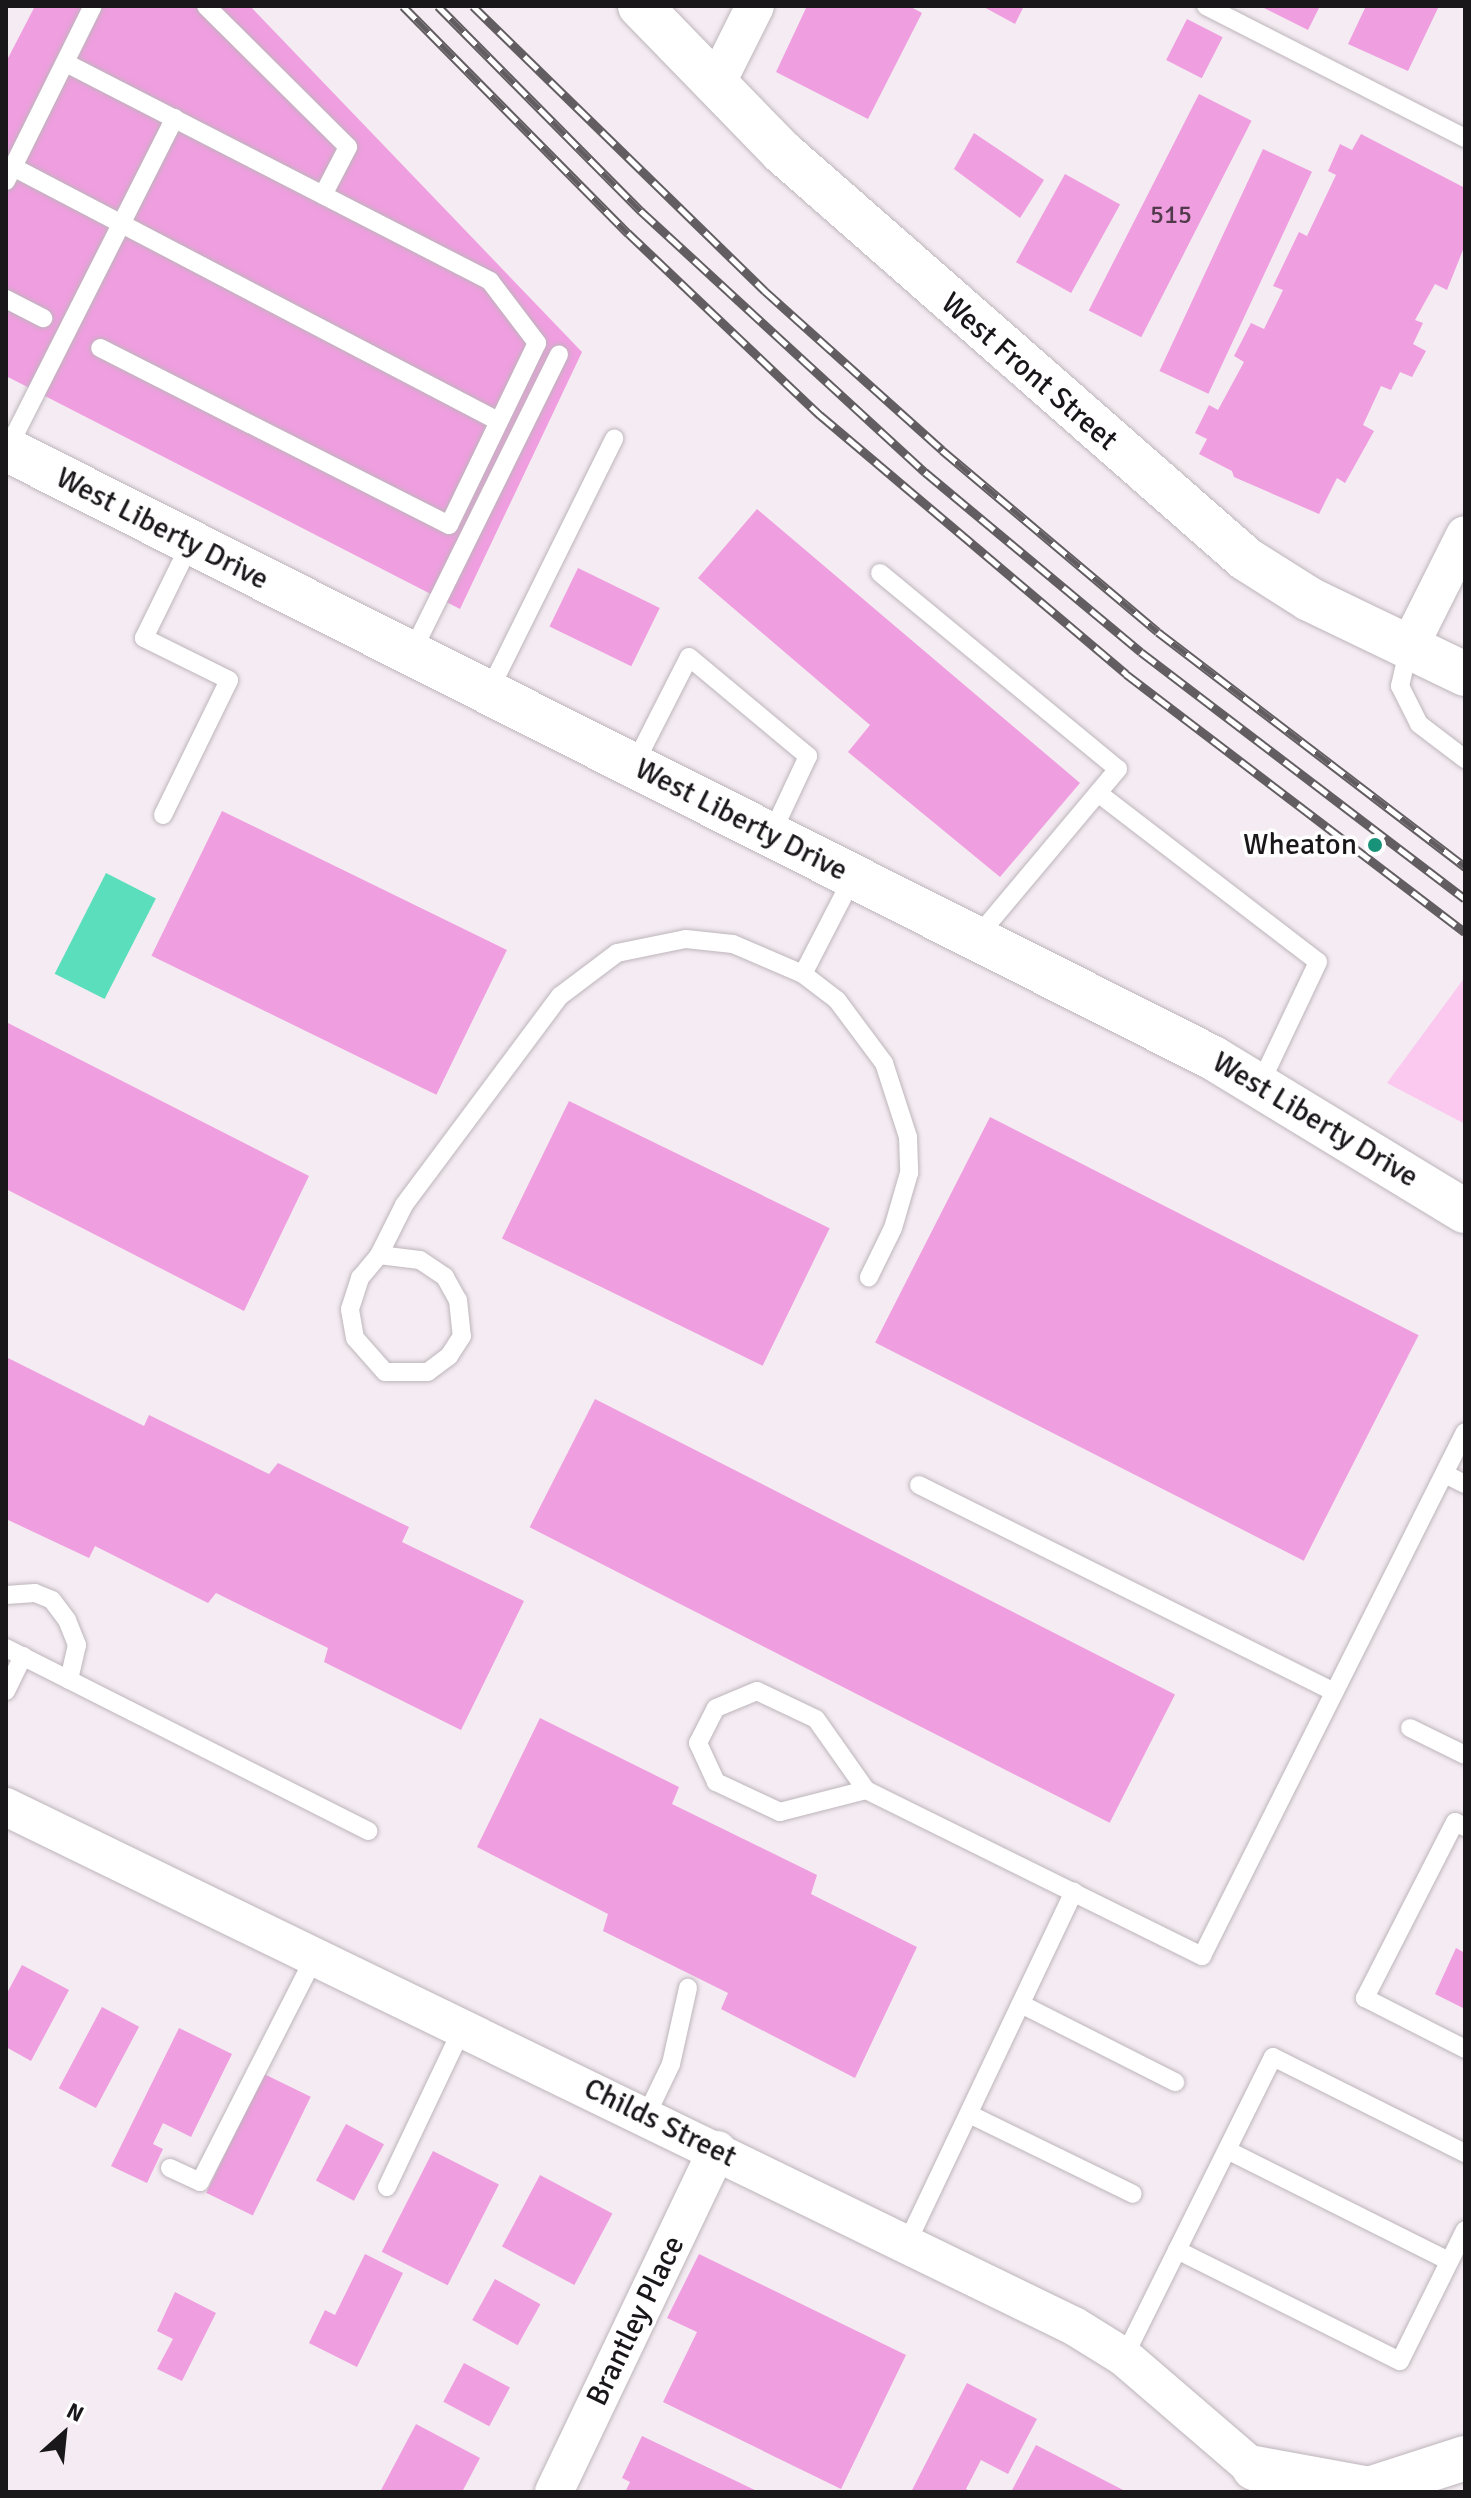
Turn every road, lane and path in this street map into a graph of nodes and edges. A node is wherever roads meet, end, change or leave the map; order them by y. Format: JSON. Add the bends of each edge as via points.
{"nodes":[{"id":1,"x":93,"y":6,"type":"edge"},
{"id":2,"x":206,"y":6,"type":"edge"},
{"id":3,"x":640,"y":6,"type":"edge"},
{"id":4,"x":755,"y":6,"type":"edge"},
{"id":5,"x":1206,"y":6,"type":"edge"},
{"id":6,"x":66,"y":63,"type":"junction"},
{"id":7,"x":715,"y":86,"type":"junction"},
{"id":8,"x":175,"y":118,"type":"junction"},
{"id":9,"x":1465,"y":138,"type":"edge"},
{"id":10,"x":10,"y":174,"type":"edge"},
{"id":11,"x":323,"y":195,"type":"junction"},
{"id":12,"x":121,"y":225,"type":"junction"},
{"id":13,"x":6,"y":299,"type":"edge"},
{"id":14,"x":43,"y":318,"type":"dead end"},
{"id":15,"x":100,"y":348,"type":"dead end"},
{"id":16,"x":559,"y":355,"type":"dead end"},
{"id":17,"x":498,"y":421,"type":"junction"},
{"id":18,"x":614,"y":439,"type":"dead end"},
{"id":19,"x":6,"y":450,"type":"edge"},
{"id":20,"x":1465,"y":535,"type":"edge"},
{"id":21,"x":190,"y":544,"type":"junction"},
{"id":22,"x":880,"y":573,"type":"dead end"},
{"id":23,"x":1409,"y":647,"type":"junction"},
{"id":24,"x":411,"y":655,"type":"junction"},
{"id":25,"x":1465,"y":674,"type":"edge"},
{"id":26,"x":488,"y":693,"type":"junction"},
{"id":27,"x":1465,"y":759,"type":"edge"},
{"id":28,"x":633,"y":767,"type":"junction"},
{"id":29,"x":1098,"y":793,"type":"junction"},
{"id":30,"x":163,"y":815,"type":"dead end"},
{"id":31,"x":771,"y":835,"type":"junction"},
{"id":32,"x":853,"y":876,"type":"junction"},
{"id":33,"x":976,"y":938,"type":"junction"},
{"id":34,"x":803,"y":974,"type":"junction"},
{"id":35,"x":1260,"y":1084,"type":"junction"},
{"id":36,"x":1465,"y":1211,"type":"edge"},
{"id":37,"x":379,"y":1255,"type":"junction"},
{"id":38,"x":869,"y":1277,"type":"dead end"},
{"id":39,"x":1465,"y":1432,"type":"edge"},
{"id":40,"x":1445,"y":1474,"type":"junction"},
{"id":41,"x":1465,"y":1484,"type":"edge"},
{"id":42,"x":919,"y":1485,"type":"dead end"},
{"id":43,"x":6,"y":1595,"type":"edge"},
{"id":44,"x":14,"y":1652,"type":"edge"},
{"id":45,"x":69,"y":1680,"type":"junction"},
{"id":46,"x":6,"y":1691,"type":"edge"},
{"id":47,"x":1334,"y":1692,"type":"junction"},
{"id":48,"x":1410,"y":1728,"type":"dead end"},
{"id":49,"x":1465,"y":1755,"type":"edge"},
{"id":50,"x":866,"y":1790,"type":"junction"},
{"id":51,"x":6,"y":1807,"type":"edge"},
{"id":52,"x":1465,"y":1827,"type":"edge"},
{"id":53,"x":368,"y":1831,"type":"dead end"},
{"id":54,"x":1074,"y":1892,"type":"junction"},
{"id":55,"x":315,"y":1956,"type":"junction"},
{"id":56,"x":688,"y":1988,"type":"dead end"},
{"id":57,"x":1021,"y":2004,"type":"junction"},
{"id":58,"x":463,"y":2027,"type":"junction"},
{"id":59,"x":1465,"y":2049,"type":"edge"},
{"id":60,"x":1175,"y":2082,"type":"dead end"},
{"id":61,"x":969,"y":2114,"type":"junction"},
{"id":62,"x":646,"y":2116,"type":"junction"},
{"id":63,"x":717,"y":2150,"type":"junction"},
{"id":64,"x":1227,"y":2150,"type":"junction"},
{"id":65,"x":1465,"y":2153,"type":"edge"},
{"id":66,"x":170,"y":2168,"type":"dead end"},
{"id":67,"x":387,"y":2187,"type":"dead end"},
{"id":68,"x":1133,"y":2194,"type":"dead end"},
{"id":69,"x":1465,"y":2230,"type":"edge"},
{"id":70,"x":907,"y":2243,"type":"junction"},
{"id":71,"x":1177,"y":2250,"type":"junction"},
{"id":72,"x":1449,"y":2261,"type":"junction"},
{"id":73,"x":1124,"y":2357,"type":"junction"},
{"id":74,"x":1465,"y":2458,"type":"edge"},
{"id":75,"x":1267,"y":2480,"type":"edge"},
{"id":76,"x":1465,"y":2485,"type":"edge"},
{"id":77,"x":554,"y":2492,"type":"edge"},
{"id":78,"x":1461,"y":2492,"type":"edge"}],
"edges":[{"from":1,"to":6,"type":"lane"},
{"from":2,"to":11,"type":"lane","via":[[348,147]]},
{"from":3,"to":7,"type":"street","name":"West Front Street"},
{"from":4,"to":7,"type":"street"},
{"from":5,"to":9,"type":"lane"},
{"from":6,"to":8,"type":"lane"},
{"from":6,"to":10,"type":"lane"},
{"from":7,"to":23,"type":"street","name":"West Front Street","via":[[1038,381],[1246,559],[1309,599]]},
{"from":8,"to":11,"type":"lane"},
{"from":8,"to":12,"type":"lane"},
{"from":10,"to":12,"type":"lane"},
{"from":11,"to":17,"type":"lane","via":[[490,281],[537,343]]},
{"from":12,"to":17,"type":"lane"},
{"from":12,"to":19,"type":"lane"},
{"from":13,"to":14,"type":"lane"},
{"from":15,"to":17,"type":"lane","via":[[449,525]]},
{"from":16,"to":24,"type":"lane"},
{"from":18,"to":26,"type":"lane"},
{"from":19,"to":21,"type":"street","name":"West Liberty Drive"},
{"from":20,"to":23,"type":"street"},
{"from":21,"to":24,"type":"street","name":"West Liberty Drive"},
{"from":21,"to":30,"type":"lane","via":[[144,638],[229,680]]},
{"from":22,"to":29,"type":"lane","via":[[1118,769]]},
{"from":23,"to":25,"type":"street","name":"West Front Street"},
{"from":23,"to":27,"type":"lane","via":[[1400,686],[1419,724]]},
{"from":24,"to":26,"type":"street","name":"West Liberty Drive"},
{"from":26,"to":28,"type":"street","name":"West Liberty Drive"},
{"from":28,"to":31,"type":"street","name":"West Liberty Drive"},
{"from":28,"to":31,"type":"lane","via":[[689,657],[808,756]]},
{"from":29,"to":33,"type":"lane"},
{"from":29,"to":35,"type":"lane","via":[[1318,962]]},
{"from":31,"to":32,"type":"street","name":"West Liberty Drive"},
{"from":32,"to":33,"type":"street","name":"West Liberty Drive"},
{"from":32,"to":34,"type":"lane"},
{"from":33,"to":35,"type":"street","name":"West Liberty Drive"},
{"from":34,"to":37,"type":"lane","via":[[733,944],[686,939],[617,953],[586,971],[560,996],[404,1205]]},
{"from":34,"to":38,"type":"lane","via":[[837,1000],[878,1053],[908,1137],[909,1173],[901,1205]]},
{"from":35,"to":36,"type":"street","name":"West Liberty Drive"},
{"from":37,"to":37,"type":"lane","via":[[420,1260],[445,1277],[458,1300],[462,1336],[449,1356],[428,1372],[385,1372],[355,1338],[350,1309],[360,1278]]},
{"from":39,"to":40,"type":"lane"},
{"from":40,"to":41,"type":"lane"},
{"from":40,"to":47,"type":"lane"},
{"from":42,"to":47,"type":"lane"},
{"from":43,"to":45,"type":"lane","via":[[35,1593],[52,1600],[77,1645]]},
{"from":44,"to":45,"type":"lane"},
{"from":44,"to":46,"type":"lane"},
{"from":45,"to":53,"type":"lane"},
{"from":47,"to":54,"type":"lane","via":[[1202,1956]]},
{"from":48,"to":49,"type":"lane"},
{"from":50,"to":50,"type":"lane","via":[[816,1719],[757,1691],[716,1708],[698,1743],[716,1782],[780,1812]]},
{"from":50,"to":54,"type":"lane"},
{"from":51,"to":55,"type":"street","name":"Childs Street"},
{"from":52,"to":59,"type":"lane","via":[[1455,1822],[1365,1998]]},
{"from":54,"to":57,"type":"lane"},
{"from":55,"to":58,"type":"street","name":"Childs Street"},
{"from":55,"to":66,"type":"lane","via":[[200,2182]]},
{"from":56,"to":62,"type":"lane","via":[[671,2064]]},
{"from":57,"to":60,"type":"lane"},
{"from":57,"to":61,"type":"lane"},
{"from":58,"to":62,"type":"street","name":"Childs Street"},
{"from":58,"to":67,"type":"lane"},
{"from":61,"to":68,"type":"lane"},
{"from":61,"to":70,"type":"lane"},
{"from":62,"to":63,"type":"street","name":"Childs Street"},
{"from":63,"to":70,"type":"street","name":"Childs Street"},
{"from":63,"to":77,"type":"street","name":"Brantley Place"},
{"from":64,"to":65,"type":"lane","via":[[1273,2057]]},
{"from":64,"to":71,"type":"lane"},
{"from":64,"to":72,"type":"lane"},
{"from":69,"to":72,"type":"lane"},
{"from":70,"to":73,"type":"street","name":"Childs Street","via":[[1074,2326]]},
{"from":71,"to":72,"type":"lane","via":[[1400,2361]]},
{"from":71,"to":73,"type":"lane"},
{"from":73,"to":75,"type":"street","name":"Childs Street"},
{"from":74,"to":75,"type":"street","via":[[1369,2489]]},
{"from":76,"to":78,"type":"street"}]}
